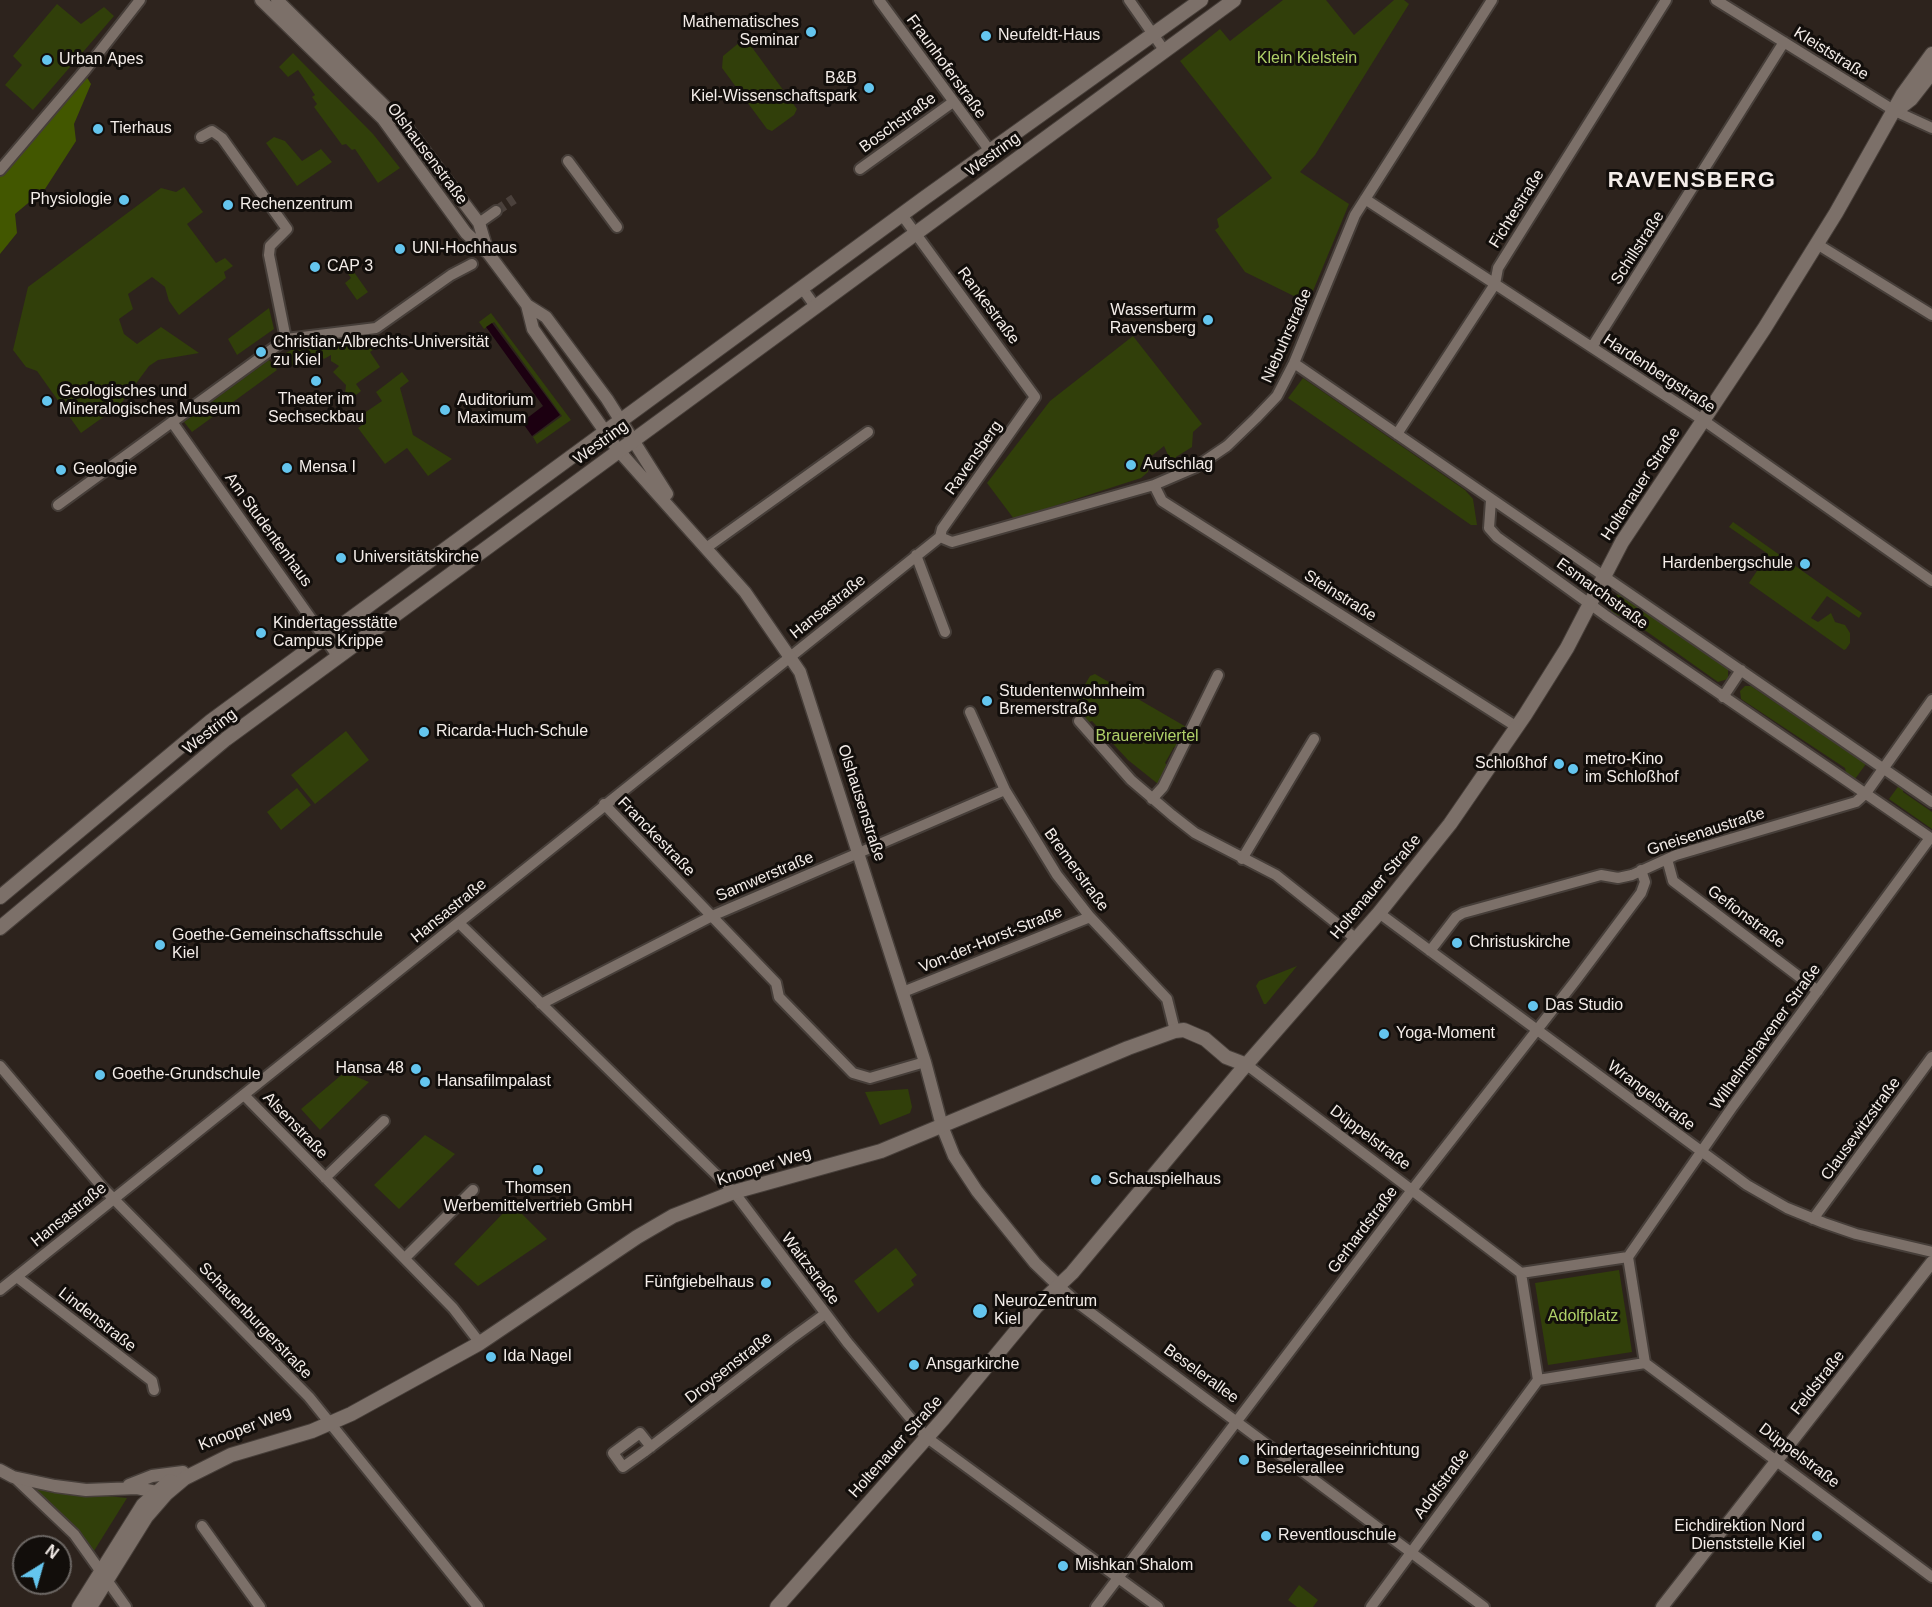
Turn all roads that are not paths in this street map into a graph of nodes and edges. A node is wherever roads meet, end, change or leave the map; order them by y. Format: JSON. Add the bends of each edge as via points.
{"nodes":[{"id":1,"x":140,"y":0,"type":"edge"},
{"id":2,"x":261,"y":0,"type":"edge"},
{"id":3,"x":277,"y":0,"type":"edge"},
{"id":4,"x":879,"y":0,"type":"edge"},
{"id":5,"x":1129,"y":0,"type":"edge"},
{"id":6,"x":1201,"y":0,"type":"edge"},
{"id":7,"x":1234,"y":0,"type":"edge"},
{"id":8,"x":1492,"y":0,"type":"edge"},
{"id":9,"x":1666,"y":0,"type":"edge"},
{"id":10,"x":1716,"y":0,"type":"edge"},
{"id":11,"x":1153,"y":34,"type":"junction"},
{"id":12,"x":1784,"y":42,"type":"junction"},
{"id":13,"x":1164,"y":50,"type":"junction"},
{"id":14,"x":1932,"y":54,"type":"edge"},
{"id":15,"x":1932,"y":72,"type":"edge"},
{"id":16,"x":953,"y":102,"type":"junction"},
{"id":17,"x":1895,"y":111,"type":"junction"},
{"id":18,"x":1932,"y":128,"type":"edge"},
{"id":19,"x":201,"y":137,"type":"dead end"},
{"id":20,"x":990,"y":151,"type":"junction"},
{"id":21,"x":568,"y":161,"type":"dead end"},
{"id":22,"x":860,"y":169,"type":"dead end"},
{"id":23,"x":0,"y":170,"type":"edge"},
{"id":24,"x":1365,"y":199,"type":"junction"},
{"id":25,"x":496,"y":211,"type":"tunnel mouth"},
{"id":26,"x":902,"y":215,"type":"junction"},
{"id":27,"x":479,"y":223,"type":"junction"},
{"id":28,"x":617,"y":227,"type":"dead end"},
{"id":29,"x":915,"y":232,"type":"junction"},
{"id":30,"x":1817,"y":244,"type":"junction"},
{"id":31,"x":488,"y":253,"type":"junction"},
{"id":32,"x":1495,"y":284,"type":"junction"},
{"id":33,"x":802,"y":288,"type":"junction"},
{"id":34,"x":527,"y":305,"type":"junction"},
{"id":35,"x":815,"y":306,"type":"junction"},
{"id":36,"x":1932,"y":315,"type":"edge"},
{"id":37,"x":286,"y":339,"type":"junction"},
{"id":38,"x":1592,"y":347,"type":"junction"},
{"id":39,"x":1294,"y":363,"type":"junction"},
{"id":40,"x":1035,"y":397,"type":"joint"},
{"id":41,"x":1703,"y":420,"type":"junction"},
{"id":42,"x":620,"y":421,"type":"junction"},
{"id":43,"x":172,"y":422,"type":"junction"},
{"id":44,"x":605,"y":432,"type":"junction"},
{"id":45,"x":868,"y":432,"type":"dead end"},
{"id":46,"x":1397,"y":434,"type":"junction"},
{"id":47,"x":633,"y":440,"type":"junction"},
{"id":48,"x":618,"y":450,"type":"junction"},
{"id":49,"x":1154,"y":485,"type":"junction"},
{"id":50,"x":1491,"y":500,"type":"junction"},
{"id":51,"x":58,"y":505,"type":"dead end"},
{"id":52,"x":685,"y":523,"type":"junction"},
{"id":53,"x":940,"y":537,"type":"junction"},
{"id":54,"x":706,"y":548,"type":"junction"},
{"id":55,"x":916,"y":555,"type":"junction"},
{"id":56,"x":1602,"y":576,"type":"junction"},
{"id":57,"x":1932,"y":581,"type":"edge"},
{"id":58,"x":1589,"y":605,"type":"junction"},
{"id":59,"x":945,"y":632,"type":"dead end"},
{"id":60,"x":325,"y":638,"type":"junction"},
{"id":61,"x":791,"y":656,"type":"junction"},
{"id":62,"x":338,"y":657,"type":"junction"},
{"id":63,"x":1742,"y":670,"type":"junction"},
{"id":64,"x":1218,"y":675,"type":"dead end"},
{"id":65,"x":1723,"y":697,"type":"junction"},
{"id":66,"x":1932,"y":700,"type":"edge"},
{"id":67,"x":970,"y":712,"type":"dead end"},
{"id":68,"x":1079,"y":721,"type":"dead end"},
{"id":69,"x":1517,"y":727,"type":"junction"},
{"id":70,"x":1314,"y":739,"type":"dead end"},
{"id":71,"x":1882,"y":769,"type":"junction"},
{"id":72,"x":1005,"y":790,"type":"junction"},
{"id":73,"x":1866,"y":793,"type":"junction"},
{"id":74,"x":1152,"y":799,"type":"junction"},
{"id":75,"x":1932,"y":802,"type":"edge"},
{"id":76,"x":604,"y":804,"type":"junction"},
{"id":77,"x":1931,"y":838,"type":"edge"},
{"id":78,"x":860,"y":853,"type":"junction"},
{"id":79,"x":1242,"y":859,"type":"junction"},
{"id":80,"x":1667,"y":859,"type":"junction"},
{"id":81,"x":1641,"y":870,"type":"junction"},
{"id":82,"x":0,"y":897,"type":"edge"},
{"id":83,"x":1379,"y":912,"type":"junction"},
{"id":84,"x":712,"y":916,"type":"junction"},
{"id":85,"x":1090,"y":916,"type":"junction"},
{"id":86,"x":459,"y":923,"type":"junction"},
{"id":87,"x":0,"y":928,"type":"edge"},
{"id":88,"x":1355,"y":938,"type":"junction"},
{"id":89,"x":1430,"y":951,"type":"junction"},
{"id":90,"x":1818,"y":991,"type":"junction"},
{"id":91,"x":903,"y":992,"type":"junction"},
{"id":92,"x":542,"y":1004,"type":"junction"},
{"id":93,"x":1536,"y":1030,"type":"junction"},
{"id":94,"x":1186,"y":1032,"type":"junction"},
{"id":95,"x":1932,"y":1057,"type":"edge"},
{"id":96,"x":925,"y":1062,"type":"junction"},
{"id":97,"x":0,"y":1066,"type":"edge"},
{"id":98,"x":1243,"y":1069,"type":"junction"},
{"id":99,"x":244,"y":1095,"type":"junction"},
{"id":100,"x":384,"y":1121,"type":"dead end"},
{"id":101,"x":942,"y":1126,"type":"junction"},
{"id":102,"x":1702,"y":1152,"type":"junction"},
{"id":103,"x":325,"y":1178,"type":"junction"},
{"id":104,"x":473,"y":1190,"type":"dead end"},
{"id":105,"x":1412,"y":1190,"type":"junction"},
{"id":106,"x":734,"y":1192,"type":"junction"},
{"id":107,"x":114,"y":1198,"type":"junction"},
{"id":108,"x":1813,"y":1219,"type":"junction"},
{"id":109,"x":1932,"y":1252,"type":"edge"},
{"id":110,"x":1628,"y":1257,"type":"junction"},
{"id":111,"x":405,"y":1258,"type":"junction"},
{"id":112,"x":1932,"y":1262,"type":"edge"},
{"id":113,"x":1521,"y":1273,"type":"junction"},
{"id":114,"x":17,"y":1277,"type":"junction"},
{"id":115,"x":1059,"y":1286,"type":"junction"},
{"id":116,"x":0,"y":1290,"type":"edge"},
{"id":117,"x":825,"y":1314,"type":"junction"},
{"id":118,"x":480,"y":1343,"type":"junction"},
{"id":119,"x":1645,"y":1364,"type":"junction"},
{"id":120,"x":1538,"y":1380,"type":"junction"},
{"id":121,"x":154,"y":1390,"type":"dead end"},
{"id":122,"x":328,"y":1420,"type":"junction"},
{"id":123,"x":1237,"y":1420,"type":"junction"},
{"id":124,"x":927,"y":1437,"type":"junction"},
{"id":125,"x":651,"y":1447,"type":"dead end"},
{"id":126,"x":1778,"y":1461,"type":"junction"},
{"id":127,"x":0,"y":1470,"type":"edge"},
{"id":128,"x":183,"y":1472,"type":"junction"},
{"id":129,"x":13,"y":1477,"type":"junction"},
{"id":130,"x":119,"y":1488,"type":"junction"},
{"id":131,"x":162,"y":1492,"type":"junction"},
{"id":132,"x":202,"y":1526,"type":"dead end"},
{"id":133,"x":1411,"y":1552,"type":"junction"},
{"id":134,"x":104,"y":1575,"type":"junction"},
{"id":135,"x":1932,"y":1577,"type":"edge"},
{"id":136,"x":1118,"y":1578,"type":"junction"},
{"id":137,"x":79,"y":1607,"type":"edge"},
{"id":138,"x":90,"y":1607,"type":"edge"},
{"id":139,"x":126,"y":1607,"type":"edge"},
{"id":140,"x":260,"y":1607,"type":"edge"},
{"id":141,"x":478,"y":1607,"type":"edge"},
{"id":142,"x":777,"y":1607,"type":"edge"},
{"id":143,"x":1096,"y":1607,"type":"edge"},
{"id":144,"x":1158,"y":1607,"type":"edge"},
{"id":145,"x":1371,"y":1607,"type":"edge"},
{"id":146,"x":1484,"y":1607,"type":"edge"},
{"id":147,"x":1662,"y":1607,"type":"edge"}],
"edges":[{"from":1,"to":23,"type":"street"},
{"from":2,"to":31,"type":"street","name":"Olshausenstraße","via":[[383,119],[466,233]]},
{"from":3,"to":27,"type":"street","name":"Olshausenstraße","via":[[408,129]]},
{"from":4,"to":16,"type":"street","name":"Fraunhoferstraße"},
{"from":5,"to":11,"type":"street"},
{"from":6,"to":11,"type":"main road","name":"Westring"},
{"from":7,"to":13,"type":"main road","name":"Westring"},
{"from":8,"to":24,"type":"street","name":"Niebuhrstraße"},
{"from":9,"to":32,"type":"street","name":"Fichtestraße","via":[[1498,268]]},
{"from":10,"to":12,"type":"street","name":"Kleiststraße"},
{"from":11,"to":13,"type":"street"},
{"from":11,"to":20,"type":"main road","name":"Westring"},
{"from":12,"to":17,"type":"street","name":"Kleiststraße"},
{"from":12,"to":38,"type":"street","name":"Schillstraße"},
{"from":13,"to":29,"type":"main road","name":"Westring"},
{"from":14,"to":17,"type":"main road","name":"Holtenauer Straße"},
{"from":15,"to":17,"type":"main road","name":"Holtenauer Straße","via":[[1911,99]]},
{"from":16,"to":20,"type":"street","name":"Fraunhoferstraße"},
{"from":16,"to":22,"type":"street","name":"Boschstraße"},
{"from":17,"to":18,"type":"street","name":"Kleiststraße"},
{"from":17,"to":30,"type":"main road","name":"Holtenauer Straße"},
{"from":19,"to":37,"type":"street","via":[[212,131],[222,138],[287,229],[270,246],[269,255]]},
{"from":20,"to":26,"type":"main road","name":"Westring"},
{"from":21,"to":28,"type":"street"},
{"from":24,"to":32,"type":"street","name":"Hardenbergstraße"},
{"from":24,"to":39,"type":"street","name":"Niebuhrstraße"},
{"from":25,"to":27,"type":"street"},
{"from":26,"to":29,"type":"street","name":"Rankestraße"},
{"from":26,"to":33,"type":"main road","name":"Westring"},
{"from":27,"to":31,"type":"street","name":"Olshausenstraße"},
{"from":29,"to":35,"type":"main road","name":"Westring"},
{"from":29,"to":40,"type":"street","name":"Rankestraße"},
{"from":30,"to":36,"type":"street"},
{"from":30,"to":41,"type":"main road","name":"Holtenauer Straße"},
{"from":31,"to":34,"type":"street","name":"Olshausenstraße"},
{"from":31,"to":37,"type":"street","via":[[376,328]]},
{"from":32,"to":38,"type":"street","name":"Hardenbergstraße"},
{"from":32,"to":46,"type":"street","name":"Fichtestraße"},
{"from":33,"to":35,"type":"street"},
{"from":33,"to":42,"type":"main road","name":"Westring"},
{"from":34,"to":42,"type":"street","name":"Olshausenstraße","via":[[546,317]]},
{"from":34,"to":44,"type":"street","name":"Olshausenstraße","via":[[533,329]]},
{"from":35,"to":47,"type":"main road","name":"Westring"},
{"from":37,"to":43,"type":"street"},
{"from":38,"to":41,"type":"street","name":"Hardenbergstraße"},
{"from":39,"to":46,"type":"street","name":"Esmarchstraße"},
{"from":39,"to":49,"type":"street","name":"Niebuhrstraße","via":[[1276,396],[1227,446],[1196,466]]},
{"from":40,"to":53,"type":"street","name":"Ravensberg"},
{"from":41,"to":56,"type":"main road","name":"Holtenauer Straße"},
{"from":41,"to":57,"type":"street","name":"Hardenbergstraße"},
{"from":42,"to":44,"type":"main road","name":"Westring"},
{"from":42,"to":47,"type":"street","name":"Olshausenstraße"},
{"from":43,"to":51,"type":"street"},
{"from":43,"to":60,"type":"street","name":"Am Studentenhaus"},
{"from":44,"to":48,"type":"street","name":"Olshausenstraße"},
{"from":44,"to":60,"type":"main road","name":"Westring"},
{"from":45,"to":54,"type":"street"},
{"from":46,"to":50,"type":"street","name":"Esmarchstraße"},
{"from":47,"to":48,"type":"main road","name":"Westring"},
{"from":47,"to":52,"type":"street","name":"Olshausenstraße"},
{"from":48,"to":52,"type":"street","name":"Olshausenstraße"},
{"from":48,"to":62,"type":"main road","name":"Westring"},
{"from":49,"to":53,"type":"street","name":"Niebuhrstraße","via":[[952,542]]},
{"from":49,"to":69,"type":"street","name":"Steinstraße","via":[[1162,501]]},
{"from":50,"to":56,"type":"street","name":"Esmarchstraße"},
{"from":50,"to":58,"type":"street","name":"Esmarchstraße","via":[[1491,531]]},
{"from":52,"to":54,"type":"street","name":"Olshausenstraße"},
{"from":53,"to":55,"type":"street"},
{"from":54,"to":61,"type":"street","name":"Olshausenstraße","via":[[749,597]]},
{"from":55,"to":59,"type":"street"},
{"from":55,"to":61,"type":"street","name":"Hansastraße"},
{"from":56,"to":58,"type":"main road","name":"Holtenauer Straße"},
{"from":56,"to":63,"type":"street","name":"Esmarchstraße"},
{"from":58,"to":65,"type":"street","name":"Esmarchstraße"},
{"from":58,"to":69,"type":"main road","name":"Holtenauer Straße"},
{"from":60,"to":62,"type":"street","name":"Am Studentenhaus"},
{"from":60,"to":82,"type":"main road","name":"Westring","via":[[212,721]]},
{"from":61,"to":76,"type":"street","name":"Hansastraße"},
{"from":61,"to":78,"type":"street","name":"Olshausenstraße","via":[[810,697]]},
{"from":62,"to":87,"type":"main road","name":"Westring","via":[[226,739]]},
{"from":63,"to":65,"type":"street"},
{"from":63,"to":71,"type":"street","name":"Esmarchstraße"},
{"from":64,"to":74,"type":"street","via":[[1163,787]]},
{"from":65,"to":73,"type":"street","name":"Esmarchstraße"},
{"from":66,"to":71,"type":"street"},
{"from":67,"to":72,"type":"street","name":"Bremerstraße"},
{"from":68,"to":74,"type":"street"},
{"from":69,"to":83,"type":"main road","name":"Holtenauer Straße","via":[[1450,824]]},
{"from":70,"to":79,"type":"street"},
{"from":71,"to":73,"type":"street"},
{"from":71,"to":75,"type":"street","name":"Esmarchstraße"},
{"from":72,"to":78,"type":"street","name":"Samwerstraße"},
{"from":72,"to":85,"type":"street","name":"Bremerstraße","via":[[1057,874]]},
{"from":73,"to":77,"type":"street","name":"Esmarchstraße"},
{"from":73,"to":80,"type":"street","name":"Gneisenaustraße","via":[[1856,802]]},
{"from":74,"to":79,"type":"street","via":[[1195,833]]},
{"from":76,"to":84,"type":"street","name":"Franckestraße"},
{"from":76,"to":86,"type":"street","name":"Hansastraße"},
{"from":77,"to":90,"type":"street","name":"Wilhelmshavener Straße"},
{"from":78,"to":84,"type":"street","name":"Samwerstraße"},
{"from":78,"to":91,"type":"street","name":"Olshausenstraße"},
{"from":79,"to":88,"type":"street","via":[[1284,880]]},
{"from":80,"to":81,"type":"street","name":"Gneisenaustraße"},
{"from":80,"to":90,"type":"street","name":"Gefionstraße","via":[[1673,881]]},
{"from":81,"to":89,"type":"street","name":"Gneisenaustraße","via":[[1618,878],[1595,877],[1463,913]]},
{"from":81,"to":93,"type":"street","name":"Gerhardstraße","via":[[1645,882],[1641,893]]},
{"from":83,"to":88,"type":"main road","name":"Holtenauer Straße"},
{"from":83,"to":89,"type":"street","name":"Wrangelstraße"},
{"from":84,"to":92,"type":"street","name":"Samwerstraße"},
{"from":84,"to":96,"type":"street","name":"Franckestraße","via":[[776,983],[779,997],[853,1073],[870,1078]]},
{"from":85,"to":91,"type":"street","name":"Von-der-Horst-Straße"},
{"from":85,"to":94,"type":"street","name":"Bremerstraße","via":[[1167,999]]},
{"from":86,"to":92,"type":"street","name":"Waitzstraße"},
{"from":86,"to":99,"type":"street","name":"Hansastraße"},
{"from":88,"to":98,"type":"main road","name":"Holtenauer Straße"},
{"from":89,"to":93,"type":"street","name":"Wrangelstraße"},
{"from":90,"to":102,"type":"street","name":"Wilhelmshavener Straße"},
{"from":91,"to":96,"type":"street","name":"Olshausenstraße"},
{"from":92,"to":106,"type":"street","name":"Waitzstraße"},
{"from":93,"to":102,"type":"street","name":"Wrangelstraße"},
{"from":93,"to":105,"type":"street","name":"Gerhardstraße"},
{"from":94,"to":98,"type":"main road","name":"Düppelstraße"},
{"from":94,"to":101,"type":"main road","name":"Knooper Weg","via":[[1128,1048]]},
{"from":95,"to":108,"type":"street","name":"Clausewitzstraße"},
{"from":96,"to":101,"type":"street","name":"Olshausenstraße"},
{"from":97,"to":107,"type":"street","name":"Schauenburgerstraße"},
{"from":98,"to":105,"type":"street","name":"Düppelstraße"},
{"from":98,"to":115,"type":"main road","name":"Holtenauer Straße"},
{"from":99,"to":103,"type":"street","name":"Alsenstraße"},
{"from":99,"to":107,"type":"street","name":"Hansastraße"},
{"from":100,"to":103,"type":"street","name":"Alsenstraße"},
{"from":101,"to":106,"type":"main road","name":"Knooper Weg","via":[[881,1150]]},
{"from":101,"to":115,"type":"street","name":"Beselerallee","via":[[966,1176],[1035,1263]]},
{"from":102,"to":108,"type":"street","name":"Wrangelstraße","via":[[1747,1185]]},
{"from":102,"to":110,"type":"street","name":"Wilhelmshavener Straße"},
{"from":103,"to":111,"type":"street","name":"Alsenstraße"},
{"from":104,"to":111,"type":"street"},
{"from":105,"to":113,"type":"street","name":"Düppelstraße"},
{"from":105,"to":123,"type":"street","name":"Gerhardstraße"},
{"from":106,"to":117,"type":"street","name":"Waitzstraße"},
{"from":106,"to":118,"type":"main road","name":"Knooper Weg","via":[[673,1216],[637,1236]]},
{"from":107,"to":114,"type":"street","name":"Hansastraße"},
{"from":107,"to":122,"type":"street","name":"Schauenburgerstraße"},
{"from":108,"to":109,"type":"street","name":"Wrangelstraße"},
{"from":110,"to":113,"type":"street"},
{"from":110,"to":119,"type":"street"},
{"from":111,"to":118,"type":"street","name":"Alsenstraße"},
{"from":112,"to":126,"type":"street","name":"Feldstraße"},
{"from":113,"to":120,"type":"street"},
{"from":114,"to":116,"type":"street","name":"Hansastraße"},
{"from":114,"to":121,"type":"street","name":"Lindenstraße","via":[[152,1381]]},
{"from":115,"to":123,"type":"street","name":"Beselerallee"},
{"from":115,"to":124,"type":"main road","name":"Holtenauer Straße","via":[[1036,1307]]},
{"from":117,"to":124,"type":"street","name":"Waitzstraße"},
{"from":117,"to":125,"type":"street","name":"Droysenstraße"},
{"from":118,"to":122,"type":"main road","name":"Knooper Weg","via":[[380,1398],[365,1400]]},
{"from":119,"to":120,"type":"street"},
{"from":119,"to":126,"type":"street","name":"Düppelstraße"},
{"from":120,"to":133,"type":"street","name":"Adolfstraße"},
{"from":122,"to":128,"type":"main road","name":"Knooper Weg","via":[[218,1454]]},
{"from":122,"to":131,"type":"main road","name":"Knooper Weg","via":[[211,1463]]},
{"from":122,"to":141,"type":"street","name":"Schauenburgerstraße"},
{"from":123,"to":133,"type":"street","name":"Beselerallee"},
{"from":123,"to":136,"type":"street","name":"Gerhardstraße"},
{"from":124,"to":136,"type":"street","name":"Waitzstraße"},
{"from":124,"to":142,"type":"main road","name":"Holtenauer Straße"},
{"from":126,"to":135,"type":"street","name":"Düppelstraße"},
{"from":126,"to":147,"type":"street","name":"Feldstraße"},
{"from":127,"to":129,"type":"street"},
{"from":128,"to":130,"type":"street","via":[[152,1476]]},
{"from":128,"to":131,"type":"main road","name":"Knooper Weg"},
{"from":129,"to":130,"type":"street","via":[[70,1488]]},
{"from":129,"to":134,"type":"street","via":[[74,1533]]},
{"from":130,"to":131,"type":"street"},
{"from":131,"to":134,"type":"main road","name":"Knooper Weg","via":[[143,1505]]},
{"from":132,"to":140,"type":"street"},
{"from":133,"to":145,"type":"street","name":"Adolfstraße"},
{"from":133,"to":146,"type":"street","name":"Beselerallee"},
{"from":134,"to":137,"type":"main road","name":"Knooper Weg"},
{"from":134,"to":138,"type":"main road","name":"Knooper Weg"},
{"from":134,"to":139,"type":"street"},
{"from":136,"to":143,"type":"street","name":"Gerhardstraße"},
{"from":136,"to":144,"type":"street","name":"Waitzstraße"}]}
